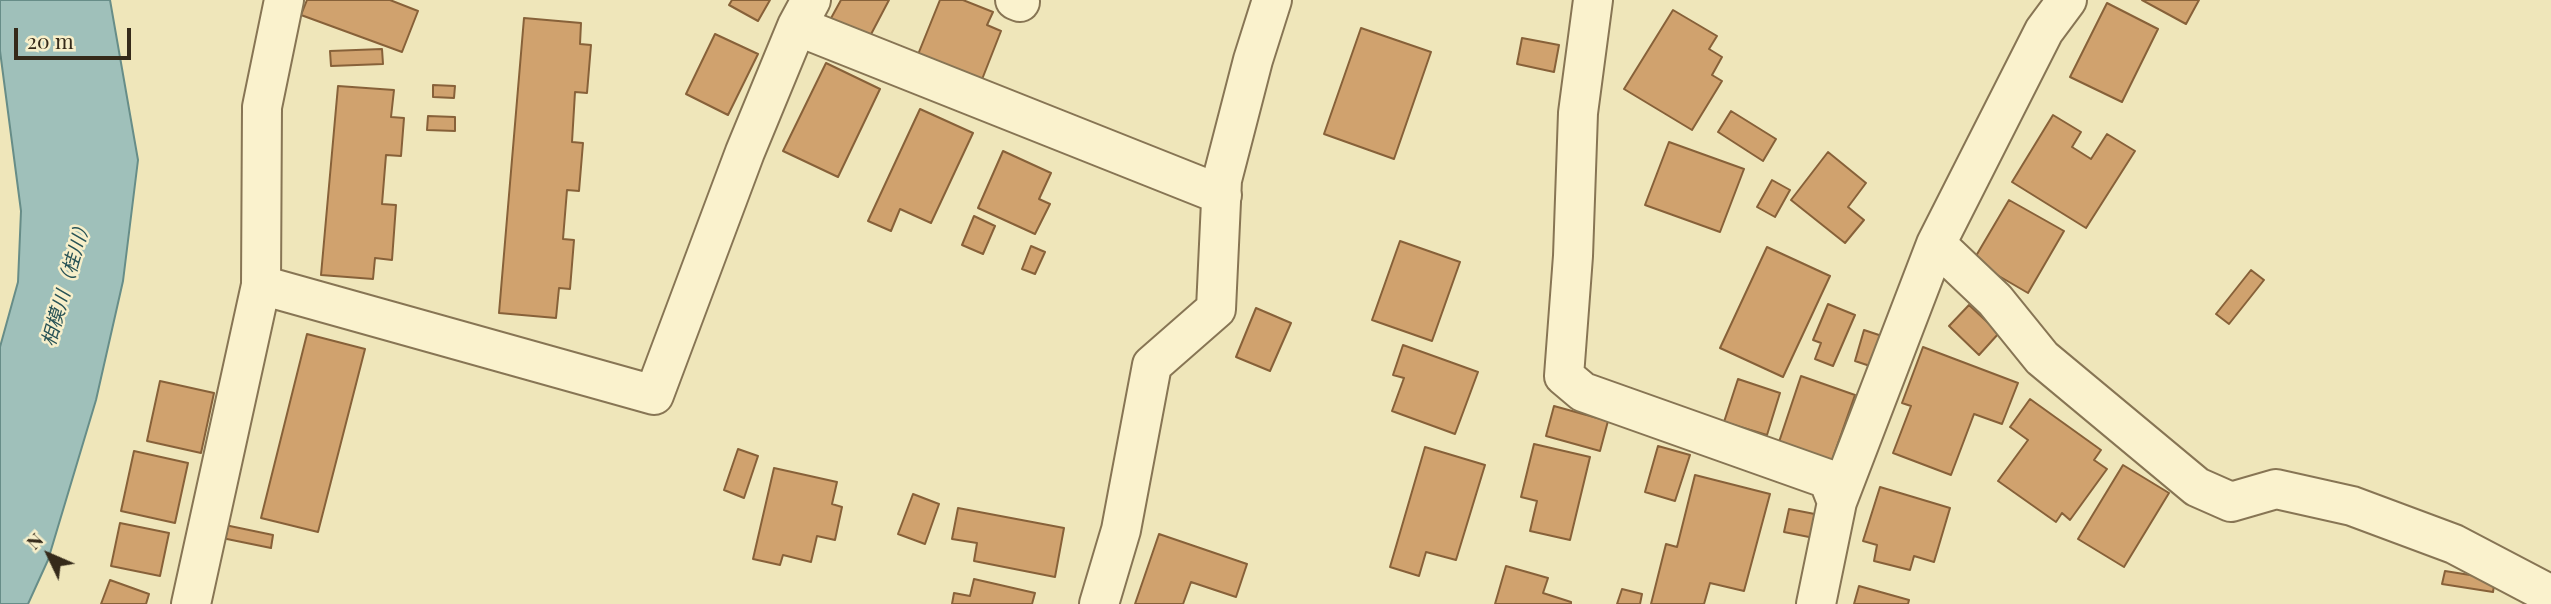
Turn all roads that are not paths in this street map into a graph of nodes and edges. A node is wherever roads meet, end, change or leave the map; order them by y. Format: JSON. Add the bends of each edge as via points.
{"nodes":[{"id":1,"x":284,"y":0,"type":"edge"},
{"id":2,"x":1272,"y":0,"type":"edge"},
{"id":3,"x":1593,"y":0,"type":"edge"},
{"id":4,"x":2067,"y":0,"type":"edge"},
{"id":5,"x":804,"y":13,"type":"edge"},
{"id":6,"x":1222,"y":195,"type":"junction"},
{"id":7,"x":1937,"y":244,"type":"junction"},
{"id":8,"x":261,"y":285,"type":"junction"},
{"id":9,"x":1838,"y":502,"type":"junction"},
{"id":10,"x":2551,"y":594,"type":"edge"},
{"id":11,"x":191,"y":604,"type":"edge"},
{"id":12,"x":1098,"y":604,"type":"edge"},
{"id":13,"x":1816,"y":604,"type":"edge"}],
"edges":[{"from":1,"to":8,"type":"street","via":[[262,107]]},
{"from":2,"to":6,"type":"street","via":[[1253,60]]},
{"from":3,"to":9,"type":"street","via":[[1578,113],[1564,376],[1583,392],[1828,479]]},
{"from":4,"to":7,"type":"street","via":[[2044,31]]},
{"from":5,"to":6,"type":"street"},
{"from":5,"to":8,"type":"street","via":[[745,152],[654,395]]},
{"from":6,"to":12,"type":"street","via":[[1216,309],[1152,365],[1121,530]]},
{"from":7,"to":9,"type":"street"},
{"from":7,"to":10,"type":"street","via":[[1995,300],[2042,358],[2197,487],[2231,502],[2276,489],[2352,506],[2454,544]]},
{"from":8,"to":11,"type":"street"},
{"from":9,"to":13,"type":"street"}]}
